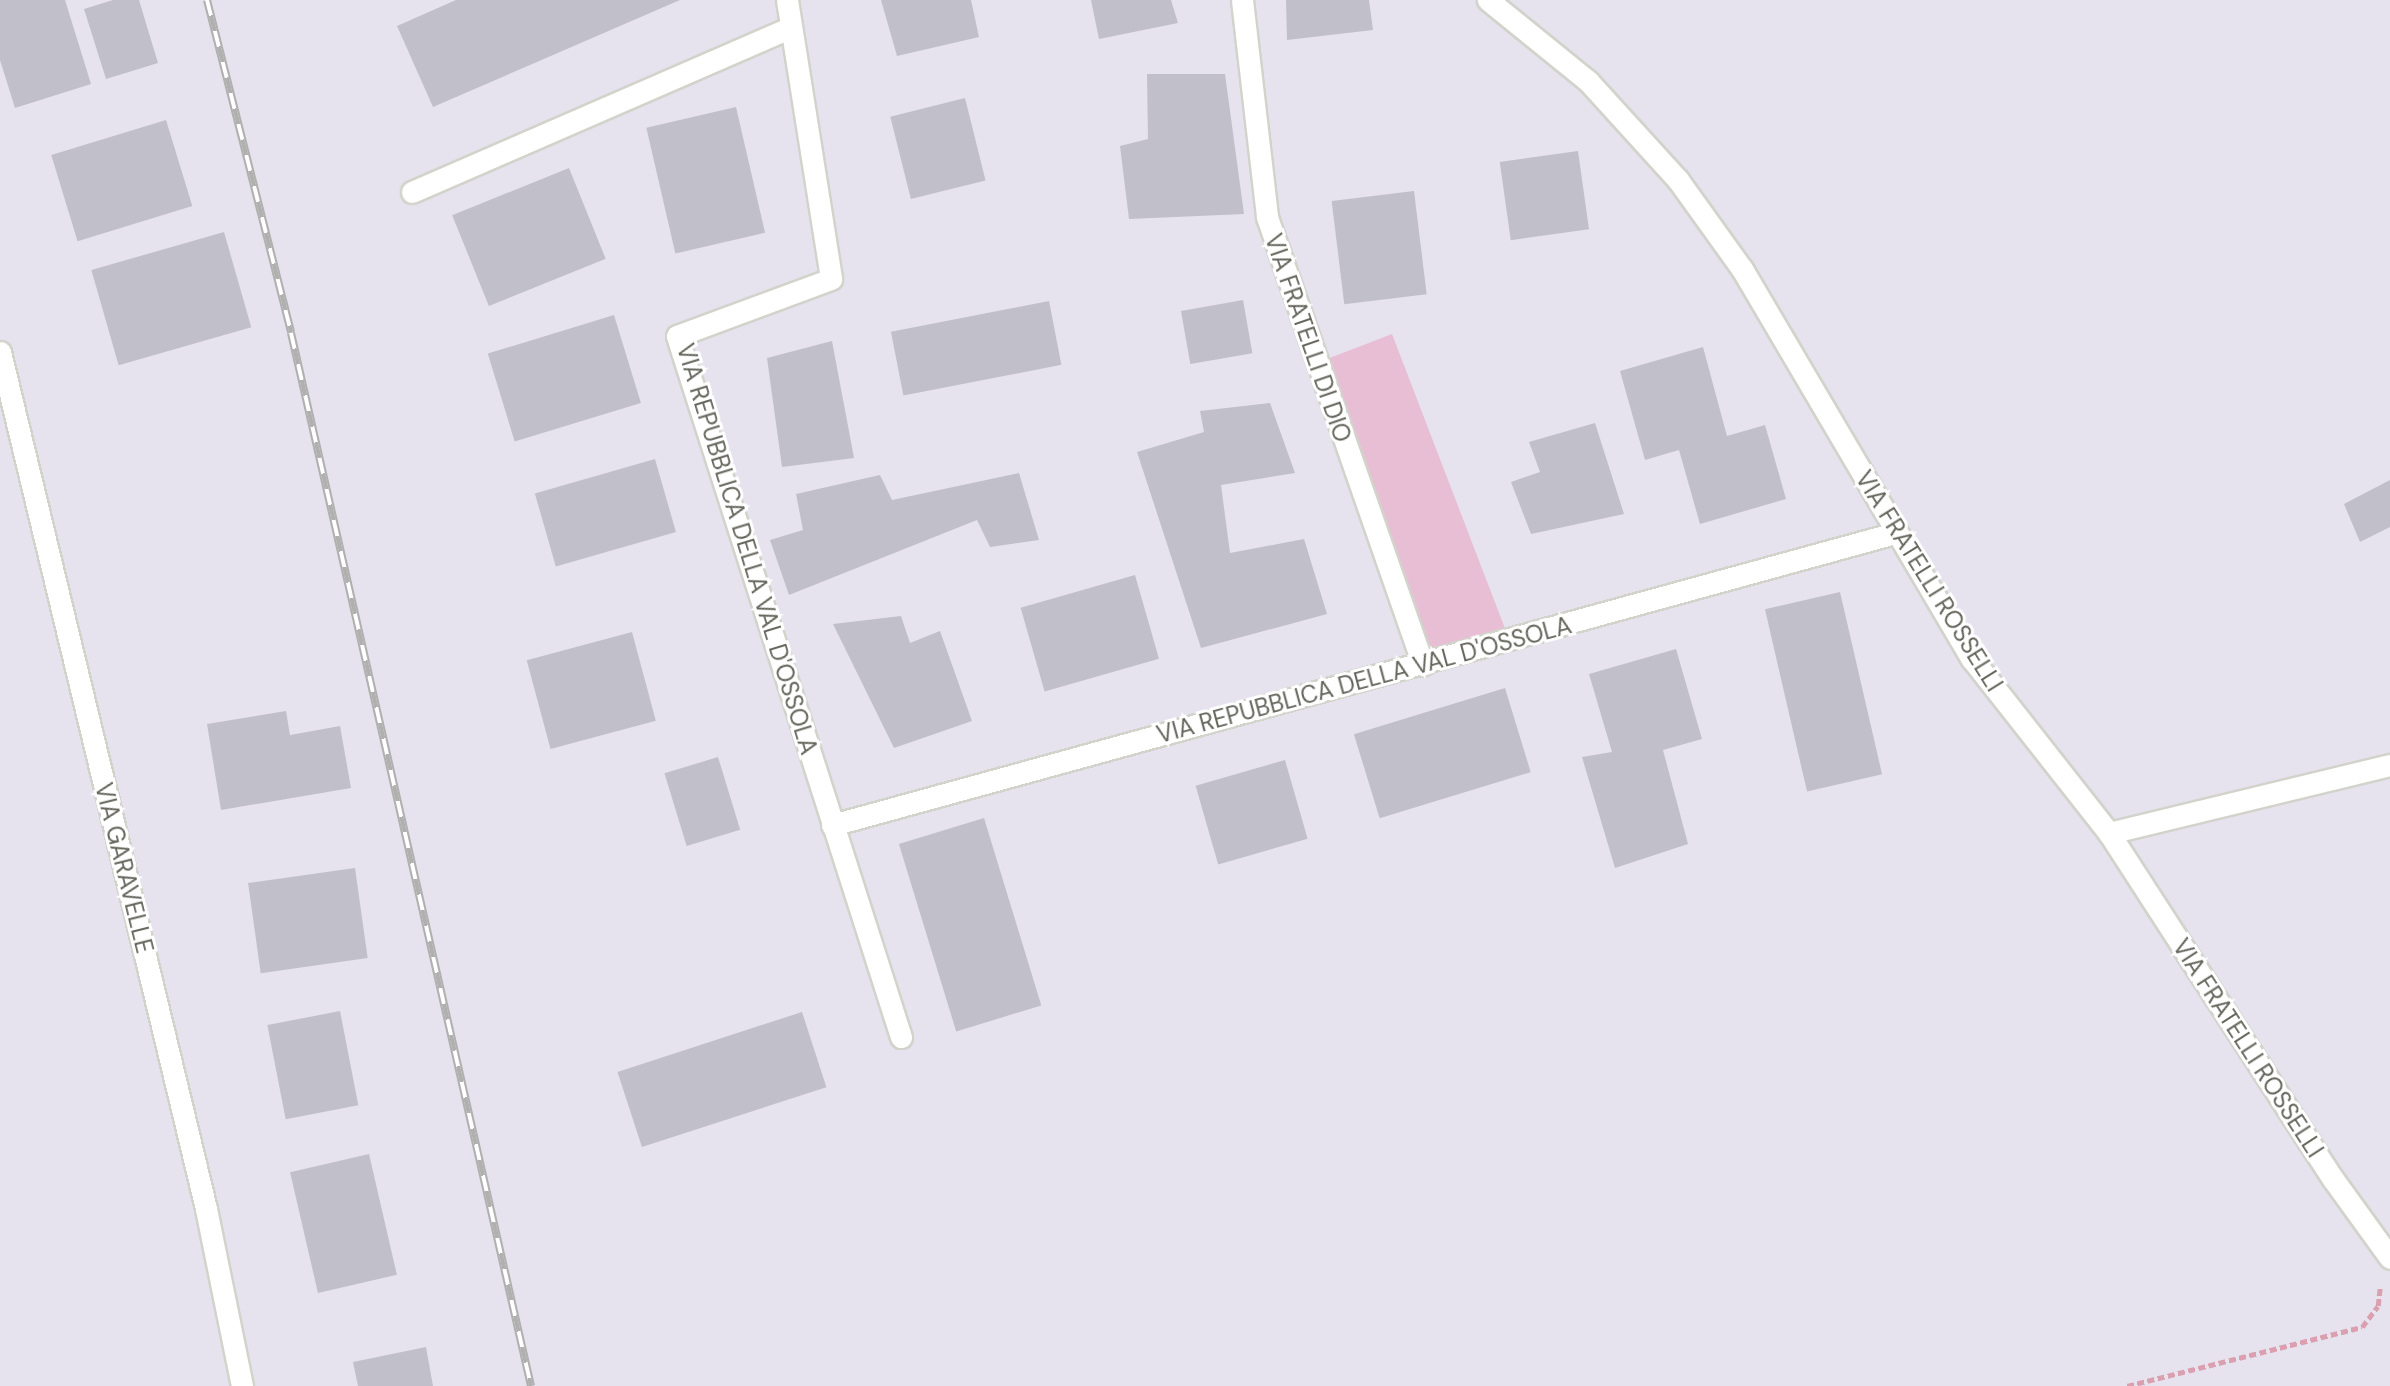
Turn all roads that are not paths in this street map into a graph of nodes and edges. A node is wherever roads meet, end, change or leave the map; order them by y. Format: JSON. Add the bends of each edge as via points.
{"nodes":[{"id":1,"x":787,"y":0,"type":"edge"},
{"id":2,"x":1242,"y":0,"type":"edge"},
{"id":3,"x":1488,"y":0,"type":"edge"},
{"id":4,"x":791,"y":27,"type":"junction"},
{"id":5,"x":412,"y":192,"type":"dead end"},
{"id":6,"x":0,"y":352,"type":"edge"},
{"id":7,"x":1895,"y":533,"type":"junction"},
{"id":8,"x":1423,"y":665,"type":"junction"},
{"id":9,"x":2390,"y":765,"type":"edge"},
{"id":10,"x":832,"y":825,"type":"junction"},
{"id":11,"x":2109,"y":833,"type":"junction"},
{"id":12,"x":901,"y":1038,"type":"dead end"},
{"id":13,"x":2387,"y":1254,"type":"edge"},
{"id":14,"x":242,"y":1386,"type":"edge"}],
"edges":[{"from":1,"to":4,"type":"street","name":"VIA REPUBBLICA DELLA VAL D'OSSOLA"},
{"from":2,"to":8,"type":"street","name":"VIA FRATELLI DI DIO","via":[[1267,217]]},
{"from":3,"to":7,"type":"street","name":"VIA FRATELLI ROSSELLI","via":[[1588,81],[1678,180],[1742,269]]},
{"from":4,"to":5,"type":"street"},
{"from":4,"to":10,"type":"street","name":"VIA REPUBBLICA DELLA VAL D'OSSOLA","via":[[831,279],[677,336]]},
{"from":6,"to":14,"type":"street","name":"VIA GARAVELLE","via":[[203,1195]]},
{"from":7,"to":8,"type":"street","name":"VIA REPUBBLICA DELLA VAL D'OSSOLA"},
{"from":7,"to":11,"type":"street","name":"VIA FRATELLI ROSSELLI","via":[[1972,659]]},
{"from":8,"to":10,"type":"street","name":"VIA REPUBBLICA DELLA VAL D'OSSOLA"},
{"from":9,"to":11,"type":"street"},
{"from":10,"to":12,"type":"street","name":"VIA REPUBBLICA DELLA VAL D'OSSOLA"},
{"from":11,"to":13,"type":"street","name":"VIA FRATELLI ROSSELLI","via":[[2333,1179]]}]}
